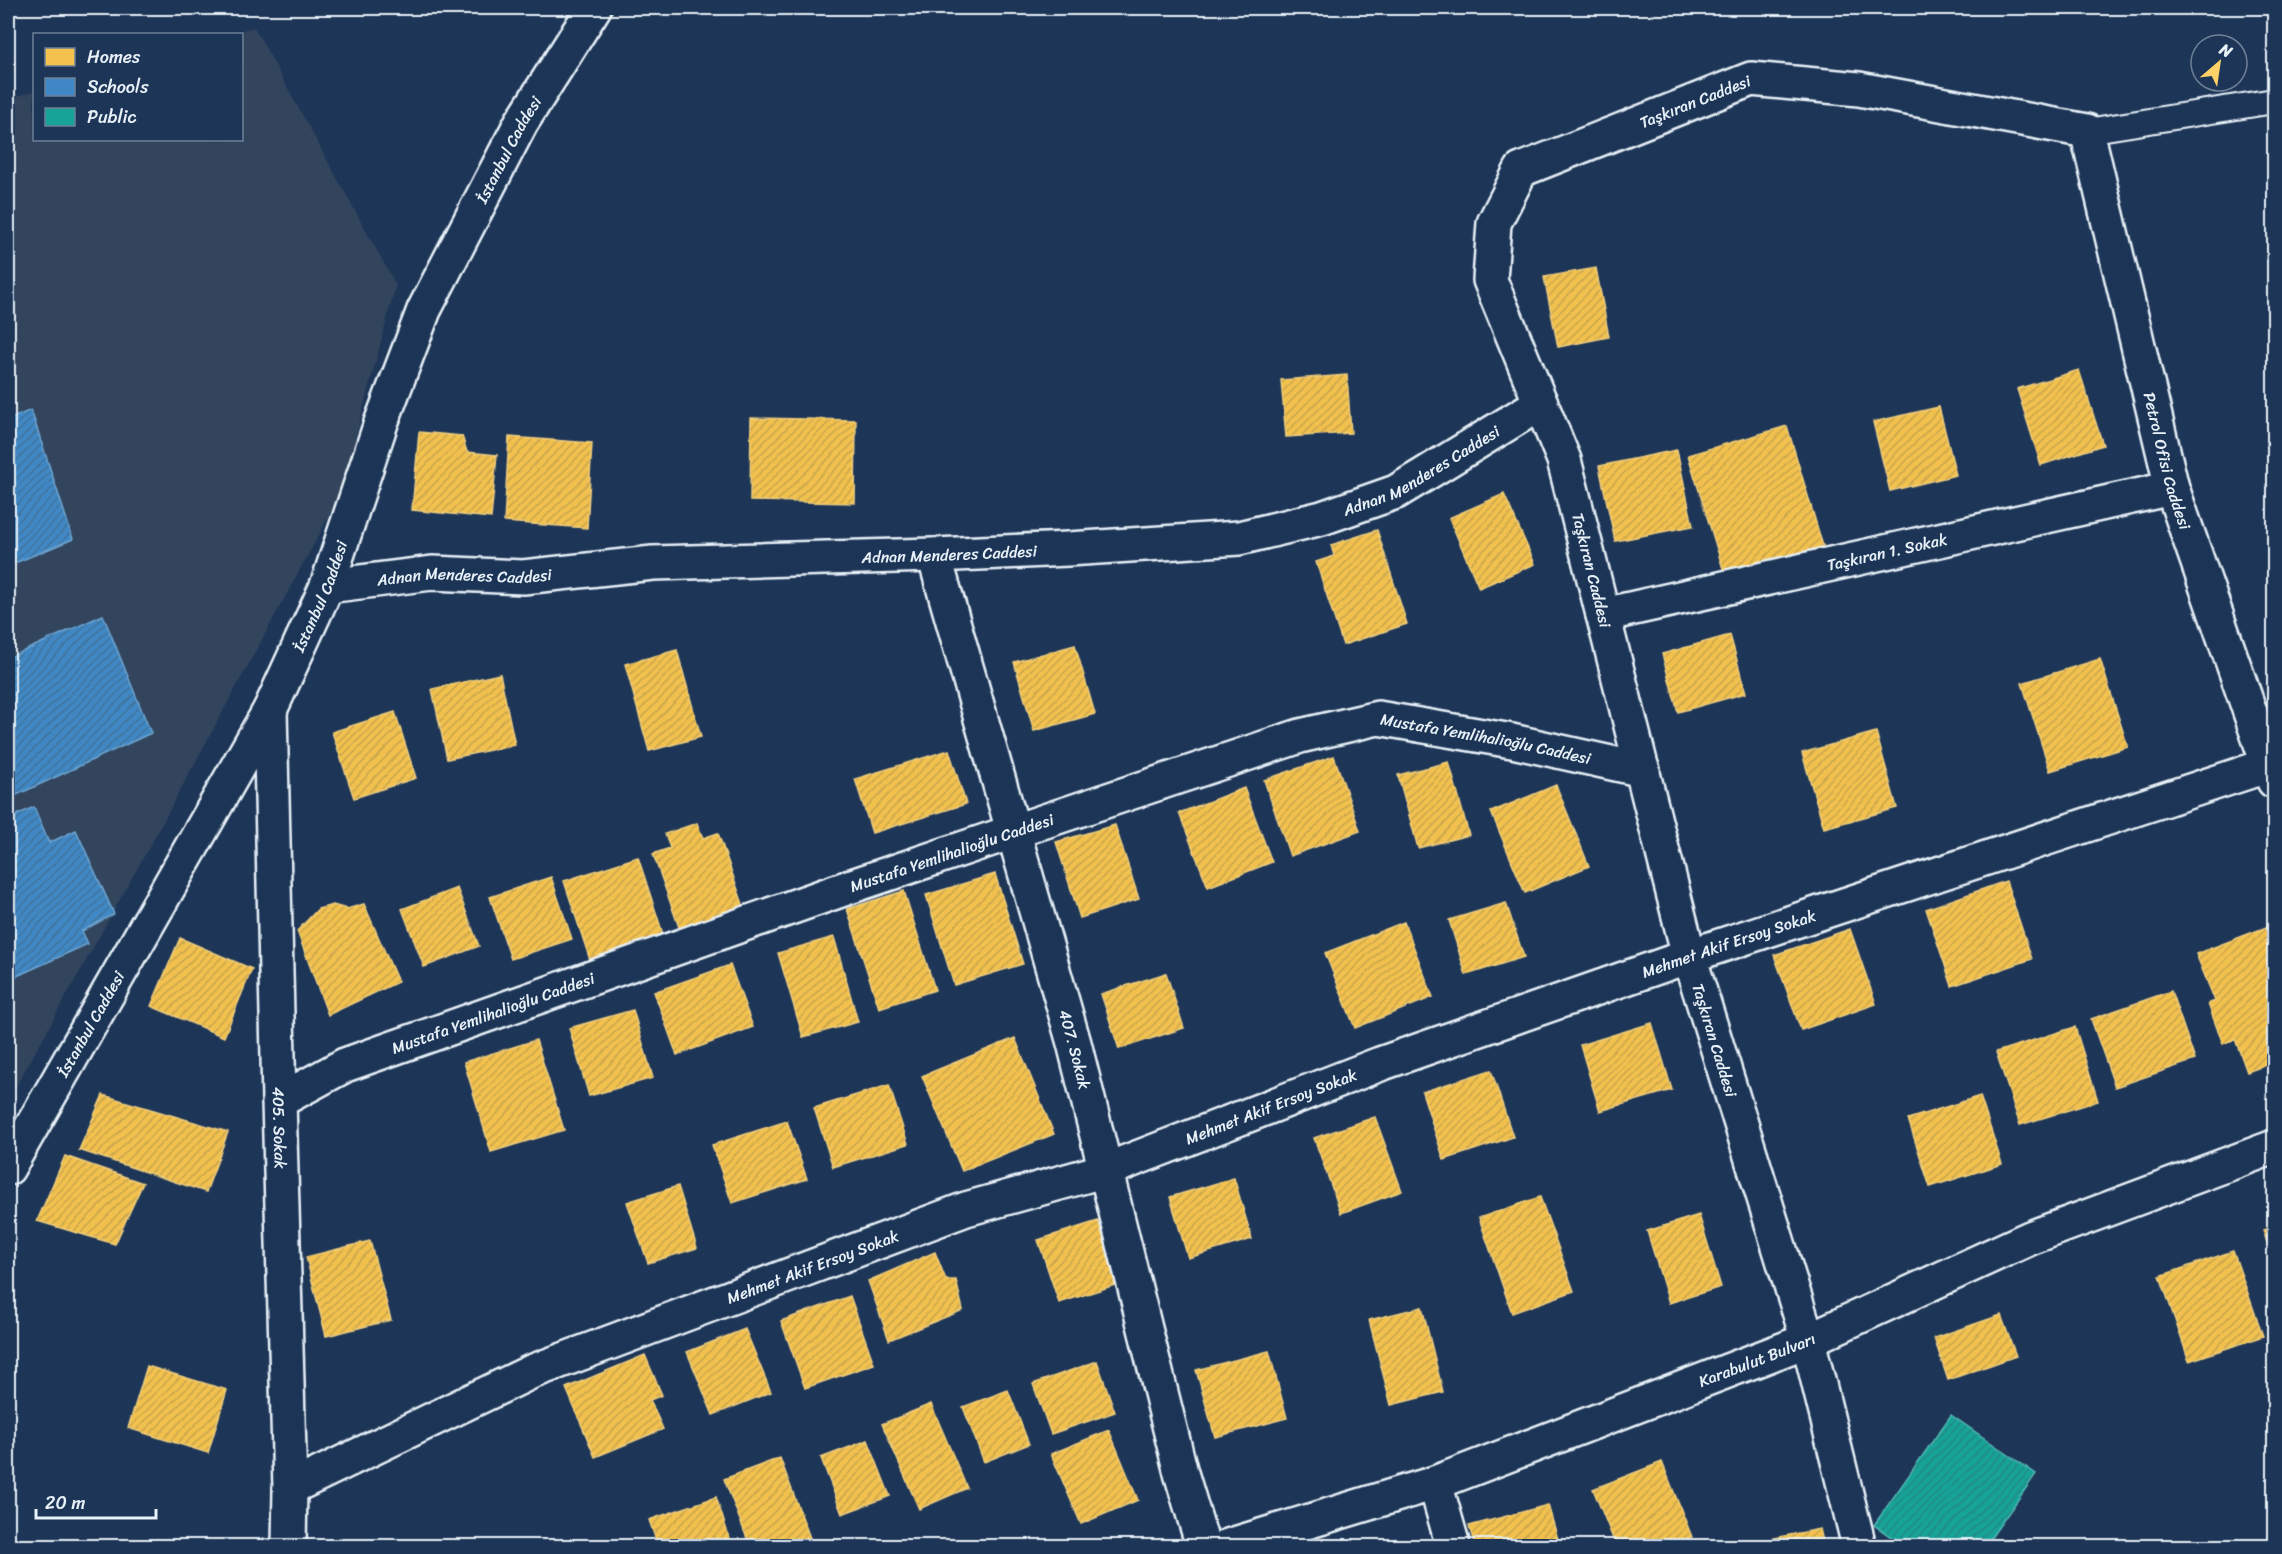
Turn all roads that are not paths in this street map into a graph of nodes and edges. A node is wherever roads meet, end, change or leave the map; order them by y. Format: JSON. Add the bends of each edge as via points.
{"nodes":[{"id":1,"x":594,"y":8,"type":"edge"},
{"id":2,"x":2274,"y":101,"type":"edge"},
{"id":3,"x":2087,"y":131,"type":"junction"},
{"id":4,"x":1541,"y":403,"type":"junction"},
{"id":5,"x":2172,"y":488,"type":"junction"},
{"id":6,"x":934,"y":555,"type":"junction"},
{"id":7,"x":327,"y":586,"type":"junction"},
{"id":8,"x":1603,"y":615,"type":"junction"},
{"id":9,"x":270,"y":710,"type":"junction"},
{"id":10,"x":1643,"y":770,"type":"junction"},
{"id":11,"x":2272,"y":773,"type":"edge"},
{"id":12,"x":1015,"y":831,"type":"junction"},
{"id":13,"x":1689,"y":956,"type":"junction"},
{"id":14,"x":279,"y":1101,"type":"junction"},
{"id":15,"x":2274,"y":1147,"type":"edge"},
{"id":16,"x":8,"y":1168,"type":"edge"},
{"id":17,"x":1106,"y":1170,"type":"junction"},
{"id":18,"x":1808,"y":1340,"type":"junction"},
{"id":19,"x":1435,"y":1483,"type":"junction"},
{"id":20,"x":290,"y":1488,"type":"junction"},
{"id":21,"x":289,"y":1546,"type":"edge"},
{"id":22,"x":1203,"y":1546,"type":"edge"},
{"id":23,"x":1228,"y":1546,"type":"edge"},
{"id":24,"x":1452,"y":1546,"type":"edge"},
{"id":25,"x":1858,"y":1546,"type":"edge"}],
"edges":[{"from":1,"to":7,"type":"street","name":"İstanbul Caddesi","via":[[521,123],[424,310],[381,423]]},
{"from":2,"to":3,"type":"lane"},
{"from":3,"to":4,"type":"street","name":"Taşkıran Caddesi","via":[[1859,89],[1751,79],[1521,170],[1494,223],[1490,280]]},
{"from":3,"to":5,"type":"street","name":"Petrol Ofisi Caddesi"},
{"from":4,"to":6,"type":"street","name":"Adnan Menderes Caddesi","via":[[1396,492],[1322,518],[1239,537]]},
{"from":4,"to":8,"type":"street","name":"Taşkıran Caddesi","via":[[1564,460]]},
{"from":5,"to":8,"type":"street","name":"Taşkıran 1. Sokak"},
{"from":5,"to":11,"type":"street","name":"Petrol Ofisi Caddesi"},
{"from":6,"to":7,"type":"street","name":"Adnan Menderes Caddesi","via":[[653,563],[523,577],[432,573]]},
{"from":6,"to":12,"type":"street","name":"407. Sokak"},
{"from":7,"to":9,"type":"street","name":"İstanbul Caddesi"},
{"from":8,"to":10,"type":"street","name":"Taşkıran Caddesi"},
{"from":9,"to":14,"type":"street","name":"405. Sokak"},
{"from":9,"to":16,"type":"street","name":"İstanbul Caddesi"},
{"from":10,"to":12,"type":"street","name":"Mustafa Yemlihalioğlu Caddesi","via":[[1512,741],[1377,718],[1300,736]]},
{"from":10,"to":13,"type":"street","name":"Taşkıran Caddesi"},
{"from":11,"to":13,"type":"street","name":"Mehmet Akif Ersoy Sokak"},
{"from":12,"to":14,"type":"street","name":"Mustafa Yemlihalioğlu Caddesi","via":[[345,1065]]},
{"from":12,"to":17,"type":"street","name":"407. Sokak"},
{"from":13,"to":17,"type":"street","name":"Mehmet Akif Ersoy Sokak","via":[[1380,1064]]},
{"from":13,"to":18,"type":"street","name":"Taşkıran Caddesi"},
{"from":14,"to":20,"type":"street","name":"405. Sokak"},
{"from":15,"to":18,"type":"street","name":"Karabulut Bulvarı","via":[[2030,1239]]},
{"from":17,"to":20,"type":"street","name":"Mehmet Akif Ersoy Sokak","via":[[966,1209],[531,1372]]},
{"from":17,"to":22,"type":"street","name":"407. Sokak","via":[[1181,1473]]},
{"from":18,"to":19,"type":"street","name":"Karabulut Bulvarı"},
{"from":18,"to":25,"type":"street","name":"Taşkıran Caddesi"},
{"from":19,"to":23,"type":"street","name":"Karabulut Bulvarı"},
{"from":19,"to":24,"type":"street"},
{"from":20,"to":21,"type":"street","name":"405. Sokak"}]}
